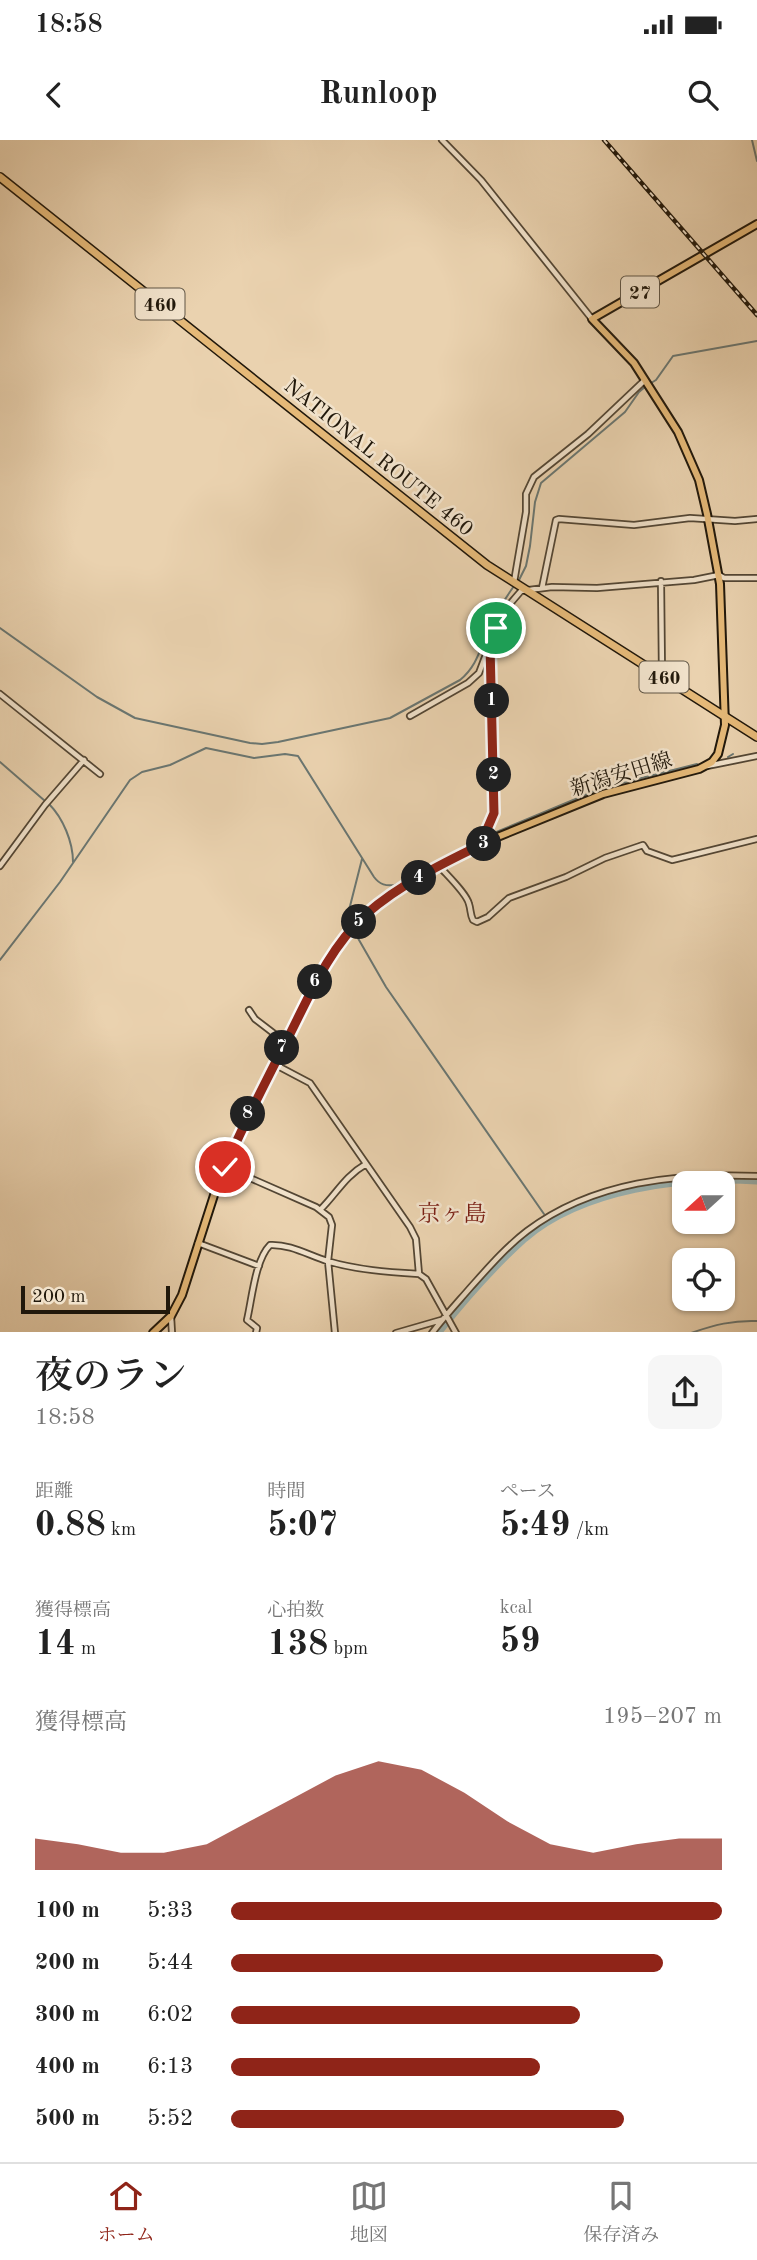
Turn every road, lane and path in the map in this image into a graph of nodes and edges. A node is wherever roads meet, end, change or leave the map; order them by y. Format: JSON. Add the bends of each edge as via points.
{"nodes":[{"id":1,"x":442,"y":140,"type":"edge"},
{"id":2,"x":0,"y":177,"type":"edge"},
{"id":3,"x":757,"y":224,"type":"edge"},
{"id":4,"x":592,"y":319,"type":"junction"},
{"id":5,"x":646,"y":379,"type":"junction"},
{"id":6,"x":709,"y":519,"type":"junction"},
{"id":7,"x":757,"y":519,"type":"edge"},
{"id":8,"x":719,"y":575,"type":"junction"},
{"id":9,"x":757,"y":578,"type":"edge"},
{"id":10,"x":661,"y":581,"type":"junction"},
{"id":11,"x":520,"y":585,"type":"junction"},
{"id":12,"x":542,"y":588,"type":"junction"},
{"id":13,"x":490,"y":645,"type":"junction"},
{"id":14,"x":662,"y":676,"type":"junction"},
{"id":15,"x":0,"y":694,"type":"edge"},
{"id":16,"x":723,"y":714,"type":"junction"},
{"id":17,"x":410,"y":716,"type":"dead end"},
{"id":18,"x":757,"y":737,"type":"edge"},
{"id":19,"x":757,"y":756,"type":"edge"},
{"id":20,"x":84,"y":760,"type":"junction"},
{"id":21,"x":706,"y":766,"type":"junction"},
{"id":22,"x":100,"y":775,"type":"dead end"},
{"id":23,"x":757,"y":839,"type":"edge"},
{"id":24,"x":489,"y":841,"type":"junction"},
{"id":25,"x":0,"y":866,"type":"edge"},
{"id":26,"x":440,"y":867,"type":"junction"},
{"id":27,"x":249,"y":1010,"type":"dead end"},
{"id":28,"x":285,"y":1042,"type":"junction"},
{"id":29,"x":274,"y":1064,"type":"junction"},
{"id":30,"x":366,"y":1164,"type":"junction"},
{"id":31,"x":225,"y":1167,"type":"junction"},
{"id":32,"x":757,"y":1176,"type":"edge"},
{"id":33,"x":320,"y":1210,"type":"junction"},
{"id":34,"x":198,"y":1243,"type":"junction"},
{"id":35,"x":328,"y":1261,"type":"junction"},
{"id":36,"x":259,"y":1266,"type":"junction"},
{"id":37,"x":419,"y":1274,"type":"junction"},
{"id":38,"x":171,"y":1316,"type":"junction"},
{"id":39,"x":446,"y":1319,"type":"junction"},
{"id":40,"x":153,"y":1332,"type":"edge"},
{"id":41,"x":172,"y":1332,"type":"edge"},
{"id":42,"x":256,"y":1332,"type":"edge"},
{"id":43,"x":335,"y":1332,"type":"edge"},
{"id":44,"x":396,"y":1332,"type":"edge"},
{"id":45,"x":432,"y":1332,"type":"edge"},
{"id":46,"x":456,"y":1332,"type":"edge"}],
"edges":[{"from":1,"to":4,"type":"street","via":[[481,180]]},
{"from":2,"to":11,"type":"highway","name":"NATIONAL ROUTE 460","number":"460","via":[[487,565]]},
{"from":3,"to":4,"type":"main road","number":"27"},
{"from":4,"to":5,"type":"main road","number":"27"},
{"from":5,"to":6,"type":"main road","number":"27","via":[[691,457]]},
{"from":5,"to":11,"type":"street","via":[[534,477],[526,494]]},
{"from":6,"to":7,"type":"street"},
{"from":6,"to":8,"type":"main road","number":"27"},
{"from":6,"to":12,"type":"street","via":[[634,525],[556,520]]},
{"from":8,"to":9,"type":"street"},
{"from":8,"to":10,"type":"street"},
{"from":8,"to":16,"type":"main road","number":"27"},
{"from":10,"to":12,"type":"street"},
{"from":10,"to":14,"type":"street"},
{"from":11,"to":12,"type":"street"},
{"from":11,"to":13,"type":"street"},
{"from":11,"to":14,"type":"highway","name":"NATIONAL ROUTE 460","number":"460"},
{"from":13,"to":17,"type":"street","via":[[479,673],[468,683]]},
{"from":13,"to":24,"type":"street","via":[[494,813],[485,834]]},
{"from":14,"to":16,"type":"highway","name":"NATIONAL ROUTE 460","number":"460"},
{"from":15,"to":20,"type":"street"},
{"from":16,"to":18,"type":"highway","name":"NATIONAL ROUTE 460","number":"460"},
{"from":16,"to":21,"type":"main road","number":"27","via":[[721,748]]},
{"from":19,"to":21,"type":"street"},
{"from":20,"to":22,"type":"street"},
{"from":20,"to":25,"type":"street"},
{"from":21,"to":24,"type":"main road","name":"新潟安田線","via":[[603,794]]},
{"from":23,"to":26,"type":"street","via":[[672,860],[647,852],[643,845],[509,898],[477,922],[464,896]]},
{"from":24,"to":26,"type":"main road","name":"新潟安田線"},
{"from":26,"to":28,"type":"main road","name":"新潟安田線","via":[[388,897],[351,930],[325,964]]},
{"from":27,"to":28,"type":"street"},
{"from":28,"to":29,"type":"main road","name":"新潟安田線"},
{"from":29,"to":30,"type":"street","via":[[310,1083]]},
{"from":29,"to":31,"type":"main road","name":"新潟安田線"},
{"from":30,"to":33,"type":"street","via":[[342,1182],[341,1189]]},
{"from":30,"to":37,"type":"street","via":[[414,1234]]},
{"from":31,"to":33,"type":"street"},
{"from":31,"to":34,"type":"main road","name":"新潟安田線"},
{"from":32,"to":39,"type":"street","via":[[694,1175],[641,1182],[575,1202],[511,1245]]},
{"from":33,"to":35,"type":"street","via":[[331,1225]]},
{"from":34,"to":36,"type":"street"},
{"from":34,"to":38,"type":"main road","name":"新潟安田線"},
{"from":35,"to":36,"type":"street","via":[[282,1244],[270,1245]]},
{"from":35,"to":37,"type":"street","via":[[373,1271]]},
{"from":35,"to":43,"type":"street"},
{"from":36,"to":42,"type":"street","via":[[247,1320]]},
{"from":37,"to":39,"type":"street"},
{"from":38,"to":40,"type":"main road","name":"新潟安田線"},
{"from":38,"to":41,"type":"street"},
{"from":39,"to":44,"type":"street"},
{"from":39,"to":45,"type":"street"},
{"from":39,"to":46,"type":"street"}]}
